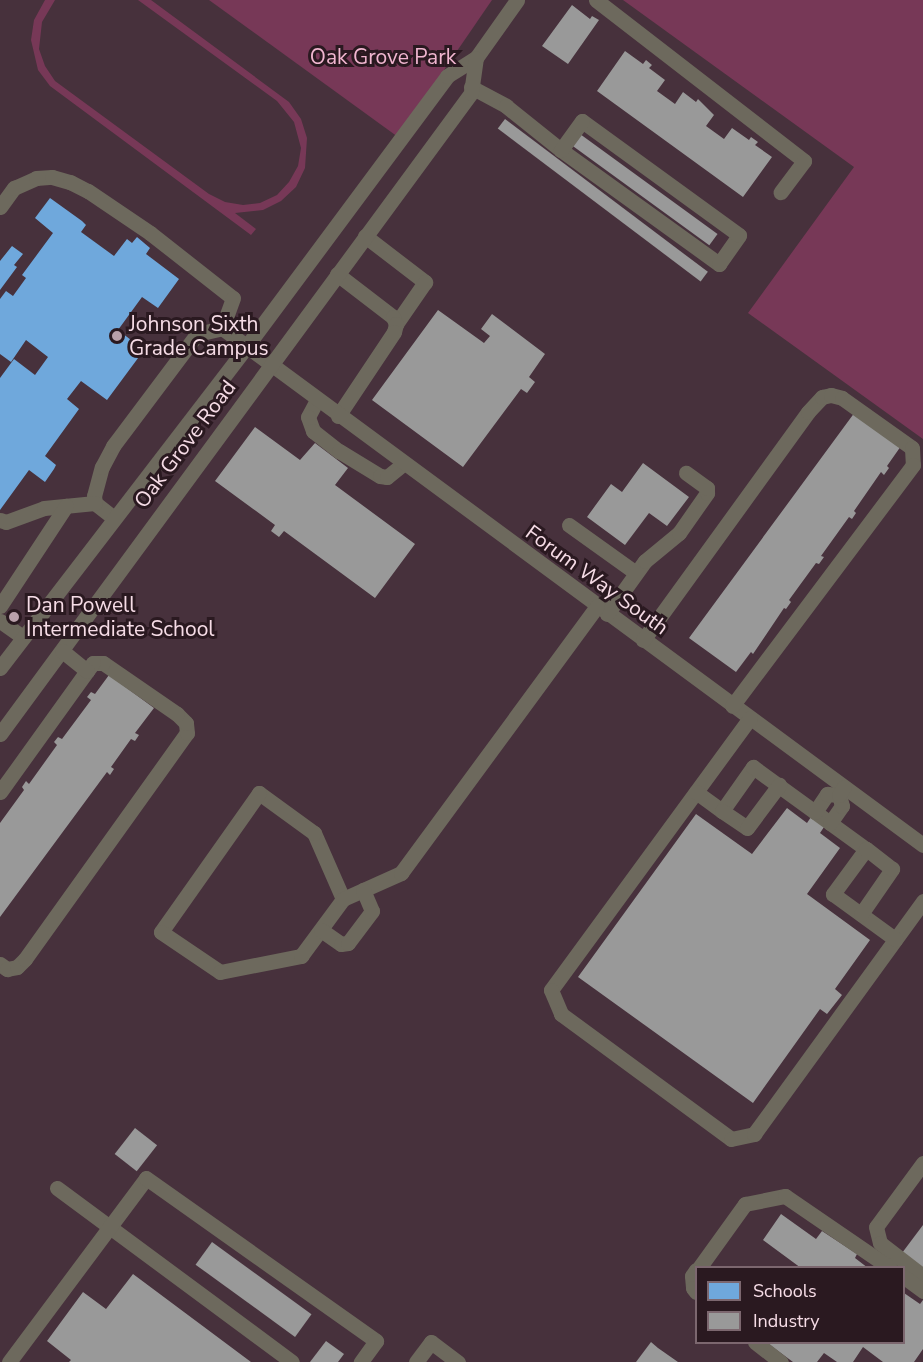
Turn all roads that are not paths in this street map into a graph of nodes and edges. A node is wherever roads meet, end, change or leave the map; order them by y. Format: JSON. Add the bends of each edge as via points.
{"nodes":[{"id":1,"x":517,"y":0,"type":"edge"},
{"id":2,"x":596,"y":0,"type":"edge"},
{"id":3,"x":476,"y":58,"type":"junction"},
{"id":4,"x":471,"y":87,"type":"junction"},
{"id":5,"x":561,"y":150,"type":"junction"},
{"id":6,"x":781,"y":192,"type":"dead end"},
{"id":7,"x":0,"y":207,"type":"edge"},
{"id":8,"x":365,"y":236,"type":"junction"},
{"id":9,"x":337,"y":274,"type":"junction"},
{"id":10,"x":396,"y":324,"type":"junction"},
{"id":11,"x":222,"y":328,"type":"junction"},
{"id":12,"x":246,"y":347,"type":"junction"},
{"id":13,"x":270,"y":366,"type":"junction"},
{"id":14,"x":317,"y":400,"type":"junction"},
{"id":15,"x":338,"y":416,"type":"junction"},
{"id":16,"x":403,"y":464,"type":"junction"},
{"id":17,"x":686,"y":473,"type":"dead end"},
{"id":18,"x":95,"y":503,"type":"junction"},
{"id":19,"x":66,"y":506,"type":"junction"},
{"id":20,"x":114,"y":518,"type":"junction"},
{"id":21,"x":0,"y":520,"type":"edge"},
{"id":22,"x":569,"y":525,"type":"dead end"},
{"id":23,"x":636,"y":573,"type":"junction"},
{"id":24,"x":0,"y":606,"type":"edge"},
{"id":25,"x":602,"y":610,"type":"junction"},
{"id":26,"x":0,"y":621,"type":"edge"},
{"id":27,"x":23,"y":637,"type":"junction"},
{"id":28,"x":643,"y":640,"type":"junction"},
{"id":29,"x":62,"y":651,"type":"junction"},
{"id":30,"x":0,"y":668,"type":"edge"},
{"id":31,"x":87,"y":671,"type":"junction"},
{"id":32,"x":732,"y":706,"type":"junction"},
{"id":33,"x":750,"y":718,"type":"junction"},
{"id":34,"x":0,"y":734,"type":"edge"},
{"id":35,"x":778,"y":785,"type":"junction"},
{"id":36,"x":842,"y":791,"type":"junction"},
{"id":37,"x":0,"y":792,"type":"edge"},
{"id":38,"x":696,"y":792,"type":"junction"},
{"id":39,"x":722,"y":811,"type":"junction"},
{"id":40,"x":815,"y":812,"type":"junction"},
{"id":41,"x":830,"y":823,"type":"junction"},
{"id":42,"x":923,"y":845,"type":"edge"},
{"id":43,"x":866,"y":849,"type":"junction"},
{"id":44,"x":363,"y":890,"type":"junction"},
{"id":45,"x":343,"y":899,"type":"junction"},
{"id":46,"x":923,"y":901,"type":"edge"},
{"id":47,"x":861,"y":914,"type":"junction"},
{"id":48,"x":321,"y":930,"type":"junction"},
{"id":49,"x":896,"y":939,"type":"junction"},
{"id":50,"x":0,"y":964,"type":"edge"},
{"id":51,"x":923,"y":1163,"type":"edge"},
{"id":52,"x":57,"y":1188,"type":"dead end"},
{"id":53,"x":110,"y":1227,"type":"junction"},
{"id":54,"x":700,"y":1266,"type":"edge"},
{"id":55,"x":887,"y":1266,"type":"edge"},
{"id":56,"x":695,"y":1272,"type":"edge"},
{"id":57,"x":923,"y":1276,"type":"edge"},
{"id":58,"x":905,"y":1278,"type":"edge"},
{"id":59,"x":695,"y":1291,"type":"edge"},
{"id":60,"x":923,"y":1291,"type":"edge"},
{"id":61,"x":758,"y":1344,"type":"edge"},
{"id":62,"x":9,"y":1362,"type":"edge"},
{"id":63,"x":292,"y":1362,"type":"edge"},
{"id":64,"x":362,"y":1362,"type":"edge"},
{"id":65,"x":416,"y":1362,"type":"edge"},
{"id":66,"x":459,"y":1362,"type":"edge"},
{"id":67,"x":781,"y":1362,"type":"edge"}],
"edges":[{"from":1,"to":3,"type":"street","name":"Oak Grove Road"},
{"from":2,"to":6,"type":"street","via":[[804,161]]},
{"from":3,"to":4,"type":"street","name":"Oak Grove Road"},
{"from":3,"to":12,"type":"street","name":"Oak Grove Road","via":[[447,76]]},
{"from":4,"to":5,"type":"street","via":[[506,106]]},
{"from":4,"to":8,"type":"street","name":"Oak Grove Road","via":[[471,93]]},
{"from":5,"to":5,"type":"street","via":[[719,264],[739,235],[582,121]]},
{"from":7,"to":11,"type":"street","via":[[14,188],[36,178],[52,177],[88,191],[150,233],[233,298]]},
{"from":8,"to":9,"type":"street","name":"Oak Grove Road"},
{"from":8,"to":10,"type":"street","via":[[425,282]]},
{"from":9,"to":10,"type":"street","via":[[393,317]]},
{"from":9,"to":13,"type":"street","name":"Oak Grove Road"},
{"from":10,"to":15,"type":"street"},
{"from":11,"to":12,"type":"street","name":"Forum Way South"},
{"from":11,"to":18,"type":"street","via":[[197,334],[113,447],[102,467]]},
{"from":12,"to":13,"type":"street","name":"Forum Way South"},
{"from":12,"to":20,"type":"street","name":"Oak Grove Road"},
{"from":13,"to":14,"type":"street","name":"Forum Way South"},
{"from":13,"to":29,"type":"street","name":"Oak Grove Road"},
{"from":14,"to":15,"type":"street","name":"Forum Way South"},
{"from":14,"to":16,"type":"street","via":[[308,417],[313,431],[339,451],[380,476],[387,477]]},
{"from":15,"to":16,"type":"street","name":"Forum Way South"},
{"from":16,"to":25,"type":"street","name":"Forum Way South"},
{"from":17,"to":23,"type":"street","via":[[707,488],[707,493],[679,533]]},
{"from":18,"to":19,"type":"street"},
{"from":18,"to":20,"type":"street"},
{"from":19,"to":21,"type":"street","via":[[44,508],[6,522]]},
{"from":19,"to":24,"type":"street"},
{"from":20,"to":27,"type":"street","name":"Oak Grove Road"},
{"from":22,"to":23,"type":"street"},
{"from":23,"to":25,"type":"street"},
{"from":25,"to":28,"type":"street","name":"Forum Way South"},
{"from":25,"to":44,"type":"street","via":[[401,873]]},
{"from":26,"to":27,"type":"street"},
{"from":27,"to":30,"type":"street","name":"Oak Grove Road"},
{"from":28,"to":32,"type":"street","name":"Forum Way South"},
{"from":28,"to":32,"type":"street","via":[[822,397],[842,398],[912,448],[913,465]]},
{"from":29,"to":31,"type":"street"},
{"from":29,"to":34,"type":"street","name":"Oak Grove Road"},
{"from":31,"to":37,"type":"street"},
{"from":31,"to":50,"type":"street","via":[[93,663],[103,663],[177,714],[186,723],[187,733],[25,960],[7,969]]},
{"from":32,"to":33,"type":"street","name":"Forum Way South"},
{"from":33,"to":36,"type":"street","name":"Forum Way South"},
{"from":33,"to":38,"type":"street"},
{"from":35,"to":39,"type":"street","via":[[747,828]]},
{"from":35,"to":39,"type":"street","via":[[753,767]]},
{"from":35,"to":40,"type":"street"},
{"from":36,"to":40,"type":"street","via":[[827,794]]},
{"from":36,"to":41,"type":"street","via":[[842,806]]},
{"from":36,"to":42,"type":"street","name":"Forum Way South"},
{"from":38,"to":39,"type":"street"},
{"from":38,"to":49,"type":"street","via":[[550,990],[561,1014],[570,1021],[731,1139],[754,1134]]},
{"from":40,"to":41,"type":"street"},
{"from":41,"to":43,"type":"street"},
{"from":43,"to":47,"type":"street","via":[[892,869]]},
{"from":43,"to":47,"type":"street","via":[[833,894]]},
{"from":44,"to":45,"type":"street"},
{"from":44,"to":48,"type":"street","via":[[372,911],[348,943],[341,944]]},
{"from":45,"to":48,"type":"street"},
{"from":45,"to":48,"type":"street","via":[[314,834],[259,793],[161,932],[220,972],[301,956]]},
{"from":46,"to":49,"type":"street"},
{"from":47,"to":49,"type":"street"},
{"from":51,"to":57,"type":"street","via":[[876,1227],[880,1243]]},
{"from":52,"to":53,"type":"street"},
{"from":53,"to":62,"type":"street"},
{"from":53,"to":63,"type":"street"},
{"from":53,"to":64,"type":"street","via":[[146,1178],[376,1341]]},
{"from":54,"to":55,"type":"street","via":[[745,1204],[785,1196]]},
{"from":56,"to":59,"type":"street"},
{"from":58,"to":60,"type":"street"},
{"from":61,"to":67,"type":"street"},
{"from":65,"to":66,"type":"street","via":[[431,1342]]}]}
